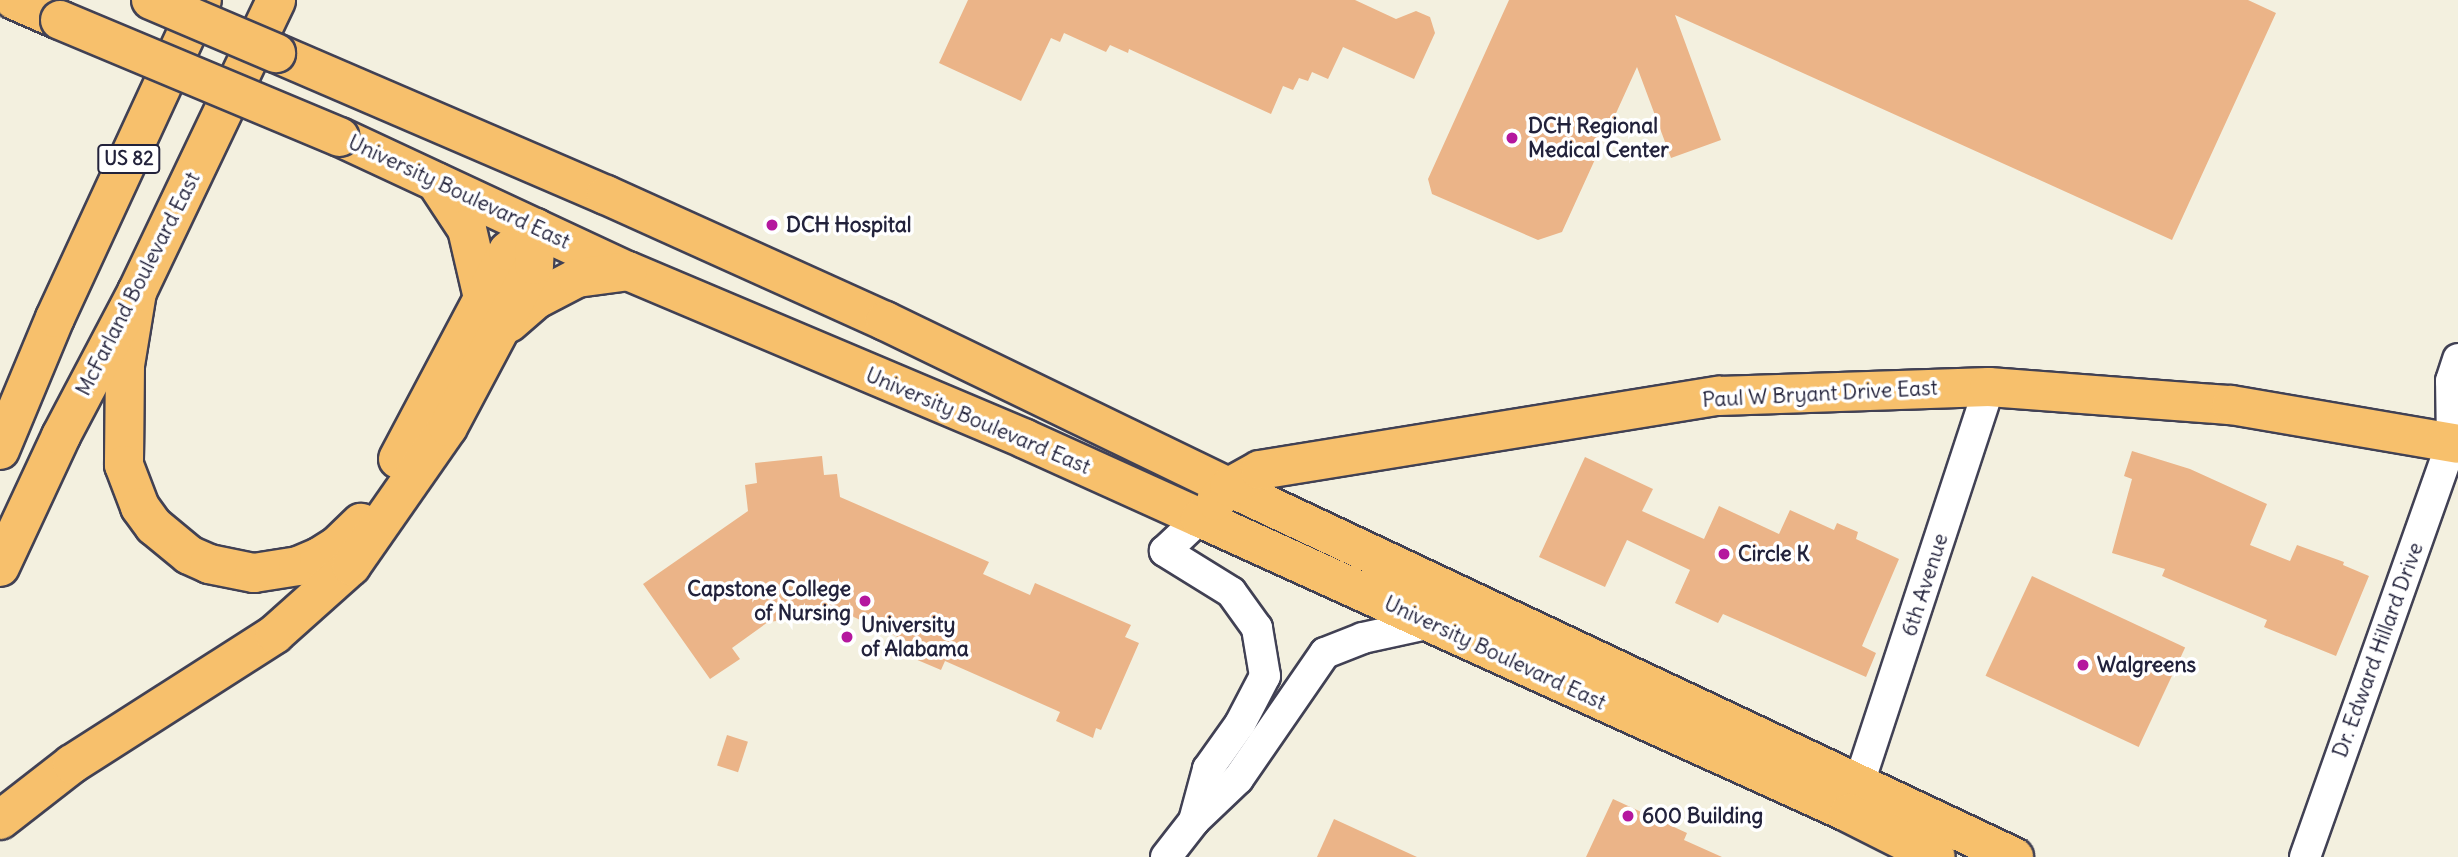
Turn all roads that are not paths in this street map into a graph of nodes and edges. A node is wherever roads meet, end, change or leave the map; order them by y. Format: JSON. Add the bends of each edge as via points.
{"nodes":[{"id":1,"x":14,"y":0,"type":"edge"},
{"id":2,"x":150,"y":0,"type":"edge"},
{"id":3,"x":202,"y":0,"type":"edge"},
{"id":4,"x":276,"y":0,"type":"edge"},
{"id":5,"x":436,"y":182,"type":"junction"},
{"id":6,"x":536,"y":228,"type":"junction"},
{"id":7,"x":628,"y":271,"type":"junction"},
{"id":8,"x":137,"y":292,"type":"junction"},
{"id":9,"x":483,"y":298,"type":"junction"},
{"id":10,"x":55,"y":318,"type":"junction"},
{"id":11,"x":496,"y":333,"type":"junction"},
{"id":12,"x":2458,"y":359,"type":"edge"},
{"id":13,"x":1989,"y":387,"type":"junction"},
{"id":14,"x":0,"y":390,"type":"edge"},
{"id":15,"x":2456,"y":440,"type":"edge"},
{"id":16,"x":0,"y":450,"type":"edge"},
{"id":17,"x":1229,"y":487,"type":"junction"},
{"id":18,"x":1200,"y":518,"type":"junction"},
{"id":19,"x":0,"y":567,"type":"edge"},
{"id":20,"x":1432,"y":623,"type":"junction"},
{"id":21,"x":1859,"y":783,"type":"junction"},
{"id":22,"x":0,"y":820,"type":"edge"},
{"id":23,"x":1194,"y":821,"type":"junction"},
{"id":24,"x":1166,"y":857,"type":"edge"},
{"id":25,"x":1936,"y":857,"type":"edge"},
{"id":26,"x":2014,"y":857,"type":"edge"},
{"id":27,"x":2305,"y":857,"type":"edge"}],
"edges":[{"from":1,"to":5,"type":"main road","name":"University Boulevard East","bridge":true,"via":[[341,137]]},
{"from":2,"to":17,"type":"main road","name":"University Boulevard East","bridge":true,"via":[[368,91],[885,321]]},
{"from":3,"to":10,"type":"main road","number":"US 82"},
{"from":4,"to":8,"type":"main road","name":"McFarland Boulevard East","number":"US 82"},
{"from":5,"to":6,"type":"main road","name":"University Boulevard East"},
{"from":5,"to":9,"type":"main road","via":[[467,229]]},
{"from":6,"to":7,"type":"main road","name":"University Boulevard East"},
{"from":6,"to":9,"type":"main road","via":[[508,251]]},
{"from":6,"to":11,"type":"main road","via":[[534,265]]},
{"from":7,"to":11,"type":"main road","via":[[577,278],[537,299]]},
{"from":7,"to":18,"type":"main road","name":"University Boulevard East"},
{"from":8,"to":9,"type":"main road","via":[[123,390],[124,465],[131,486],[147,517],[170,542],[209,564],[254,573],[298,566],[319,557],[355,529],[435,395]]},
{"from":8,"to":19,"type":"main road","name":"McFarland Boulevard East","number":"US 82","via":[[61,436]]},
{"from":10,"to":14,"type":"main road"},
{"from":10,"to":16,"type":"main road","number":"US 82"},
{"from":11,"to":22,"type":"main road","via":[[448,427],[351,566],[275,634],[72,764]]},
{"from":12,"to":15,"type":"street","name":"Dr. Edward Hillard Drive","via":[[2451,380]]},
{"from":13,"to":15,"type":"main road","name":"Paul W Bryant Drive East","via":[[2231,405]]},
{"from":13,"to":17,"type":"main road","name":"Paul W Bryant Drive East","via":[[1719,396],[1260,470]]},
{"from":13,"to":21,"type":"street","name":"6th Avenue"},
{"from":15,"to":27,"type":"street","name":"Dr. Edward Hillard Drive"},
{"from":17,"to":18,"type":"main road","name":"Paul W Bryant Drive East"},
{"from":17,"to":21,"type":"main road","name":"University Boulevard East"},
{"from":18,"to":20,"type":"main road","name":"University Boulevard East"},
{"from":18,"to":23,"type":"street","via":[[1166,551],[1231,592],[1257,628],[1265,676],[1240,724],[1208,769]]},
{"from":20,"to":23,"type":"street","via":[[1363,638],[1325,653],[1238,779]]},
{"from":20,"to":25,"type":"main road","name":"University Boulevard East"},
{"from":21,"to":26,"type":"main road","name":"University Boulevard East"},
{"from":23,"to":24,"type":"street"}]}
